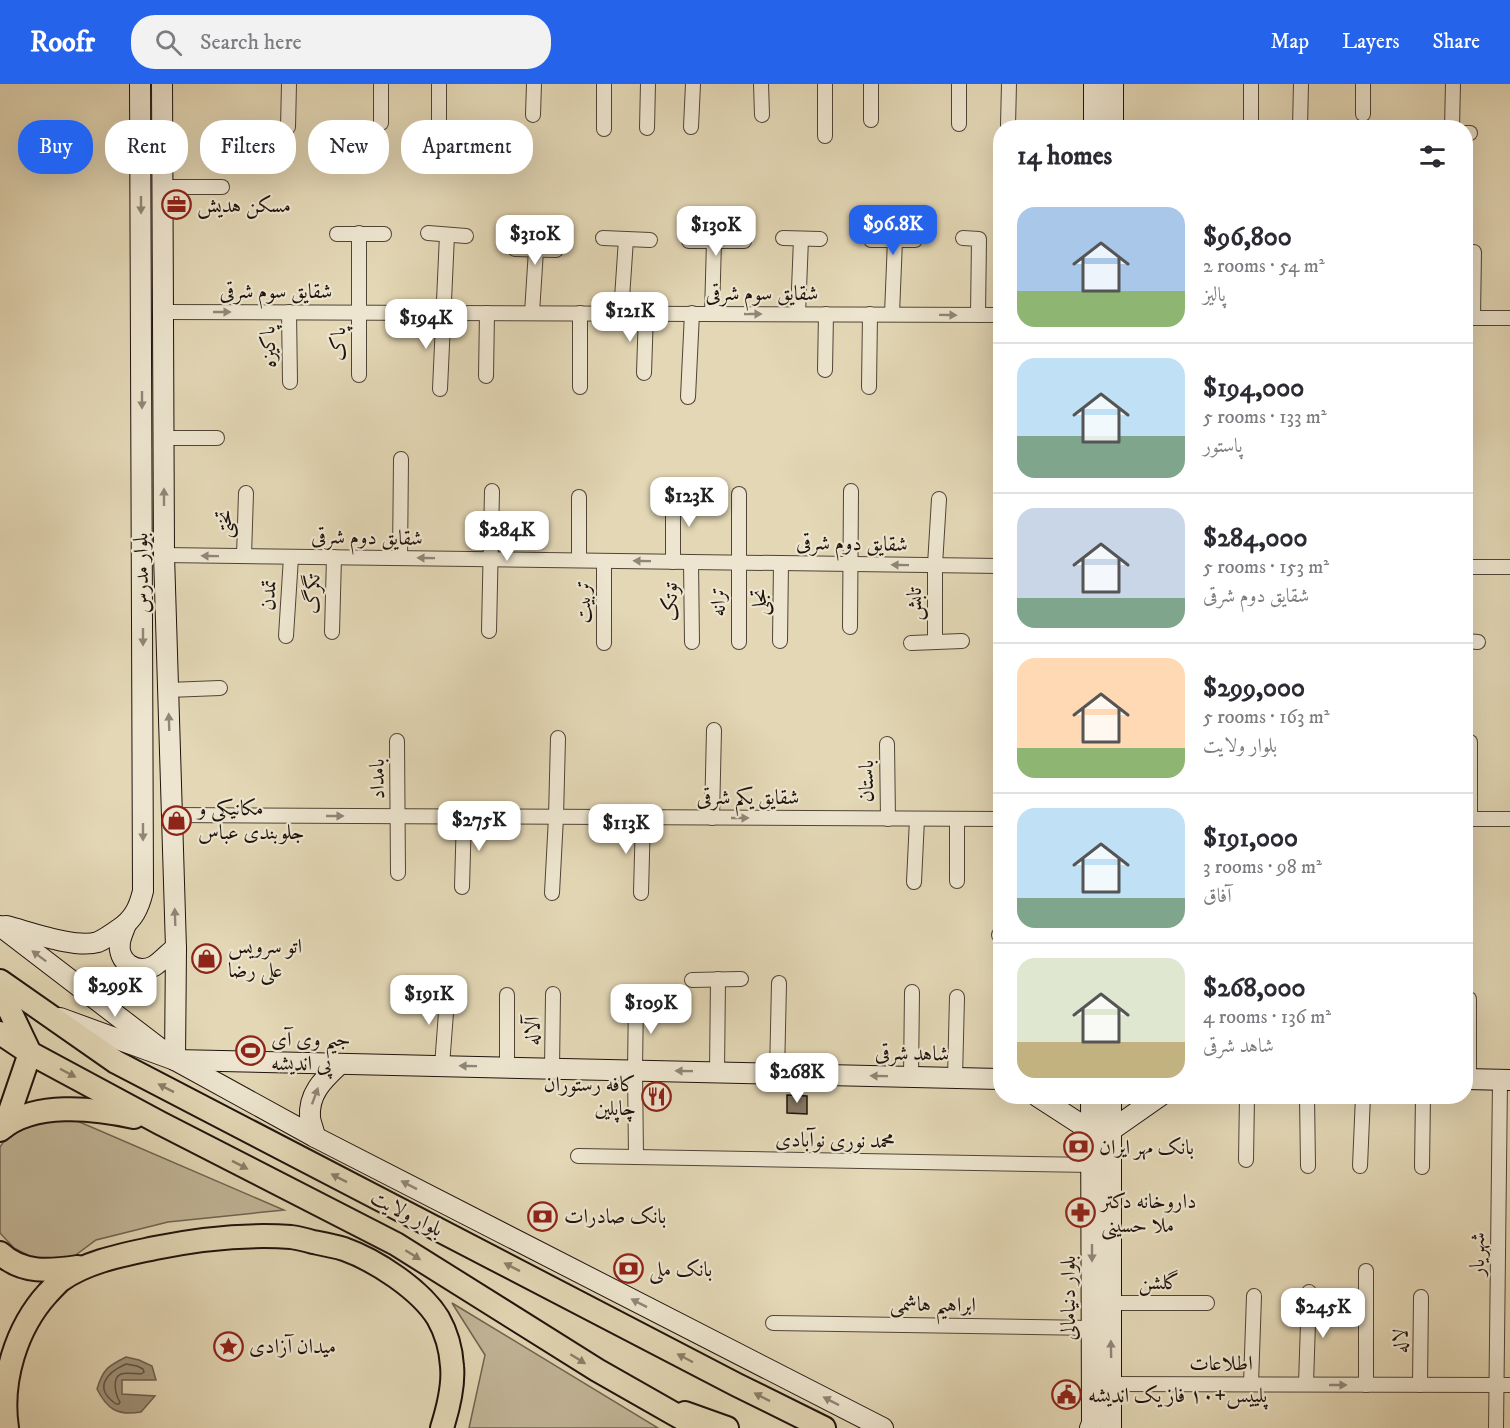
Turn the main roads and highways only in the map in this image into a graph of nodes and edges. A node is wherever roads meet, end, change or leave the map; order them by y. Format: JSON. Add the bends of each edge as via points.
{"nodes":[{"id":1,"x":140,"y":84,"type":"edge"},
{"id":2,"x":162,"y":84,"type":"edge"},
{"id":3,"x":1094,"y":84,"type":"edge"},
{"id":4,"x":1113,"y":84,"type":"edge"},
{"id":5,"x":1094,"y":120,"type":"edge"},
{"id":6,"x":1113,"y":120,"type":"edge"},
{"id":7,"x":126,"y":924,"type":"junction"},
{"id":8,"x":0,"y":925,"type":"edge"},
{"id":9,"x":176,"y":948,"type":"junction"},
{"id":10,"x":0,"y":981,"type":"edge"},
{"id":11,"x":0,"y":1000,"type":"edge"},
{"id":12,"x":43,"y":1011,"type":"junction"},
{"id":13,"x":0,"y":1033,"type":"edge"},
{"id":14,"x":30,"y":1053,"type":"junction"},
{"id":15,"x":175,"y":1060,"type":"junction"},
{"id":16,"x":340,"y":1064,"type":"junction"},
{"id":17,"x":993,"y":1079,"type":"edge"},
{"id":18,"x":1473,"y":1079,"type":"edge"},
{"id":19,"x":1505,"y":1080,"type":"edge"},
{"id":20,"x":1052,"y":1104,"type":"edge"},
{"id":21,"x":1093,"y":1104,"type":"edge"},
{"id":22,"x":1109,"y":1104,"type":"edge"},
{"id":23,"x":1147,"y":1104,"type":"edge"},
{"id":24,"x":160,"y":1124,"type":"junction"},
{"id":25,"x":2,"y":1128,"type":"edge"},
{"id":26,"x":1101,"y":1131,"type":"junction"},
{"id":27,"x":315,"y":1137,"type":"junction"},
{"id":28,"x":0,"y":1252,"type":"edge"},
{"id":29,"x":88,"y":1265,"type":"junction"},
{"id":30,"x":652,"y":1401,"type":"junction"},
{"id":31,"x":4,"y":1421,"type":"edge"},
{"id":32,"x":442,"y":1428,"type":"edge"},
{"id":33,"x":699,"y":1428,"type":"edge"},
{"id":34,"x":727,"y":1428,"type":"edge"},
{"id":35,"x":824,"y":1428,"type":"edge"},
{"id":36,"x":883,"y":1428,"type":"edge"},
{"id":37,"x":1090,"y":1428,"type":"edge"},
{"id":38,"x":1111,"y":1428,"type":"edge"}],
"edges":[{"from":1,"to":7,"type":"main road","name":"بلوار مدرس","one_way":true,"via":[[144,876],[140,904]]},
{"from":9,"to":2,"type":"main road","name":"بلوار مدرس","one_way":true,"via":[[164,555]]},
{"from":3,"to":5,"type":"main road"},
{"from":4,"to":6,"type":"main road"},
{"from":7,"to":8,"type":"main road","via":[[99,942],[84,944]]},
{"from":7,"to":9,"type":"main road","via":[[120,955],[131,968],[153,966]]},
{"from":15,"to":8,"type":"main road","one_way":true},
{"from":9,"to":15,"type":"main road","name":"بلوار مدرس"},
{"from":10,"to":12,"type":"main road","name":"بلوار ولایت"},
{"from":11,"to":14,"type":"main road","via":[[9,1009]]},
{"from":12,"to":15,"type":"main road"},
{"from":35,"to":12,"type":"main road","name":"بلوار ولایت","one_way":true,"via":[[116,1062]]},
{"from":13,"to":14,"type":"main road","name":"بلوار ولایت"},
{"from":14,"to":24,"type":"main road","name":"بلوار ولایت","one_way":true},
{"from":14,"to":25,"type":"main road"},
{"from":15,"to":16,"type":"main road","name":"شاهد شرقی"},
{"from":15,"to":27,"type":"main road","name":"بلوار ولایت"},
{"from":17,"to":16,"type":"main road","name":"شاهد شرقی","one_way":true},
{"from":27,"to":16,"type":"main road","one_way":true,"via":[[310,1118],[312,1097]]},
{"from":18,"to":19,"type":"main road"},
{"from":20,"to":26,"type":"main road"},
{"from":21,"to":26,"type":"main road","name":"بلوار دنیامالی"},
{"from":22,"to":26,"type":"main road","name":"بلوار دنیامالی"},
{"from":23,"to":26,"type":"main road"},
{"from":24,"to":25,"type":"main road","via":[[111,1112],[50,1110],[30,1114]]},
{"from":24,"to":30,"type":"main road","name":"بلوار ولایت","one_way":true,"via":[[396,1244]]},
{"from":26,"to":37,"type":"main road","name":"بلوار دنیامالی","one_way":true,"via":[[1092,1166]]},
{"from":38,"to":26,"type":"main road","name":"بلوار دنیامالی","one_way":true,"via":[[1110,1303]]},
{"from":36,"to":27,"type":"main road","name":"بلوار ولایت","one_way":true},
{"from":28,"to":29,"type":"main road","via":[[21,1267],[44,1270]]},
{"from":29,"to":31,"type":"main road","via":[[60,1281],[30,1318],[8,1374]]},
{"from":29,"to":32,"type":"main road","via":[[181,1243],[238,1237],[292,1237],[344,1249],[386,1269],[438,1318],[453,1366],[450,1404]]},
{"from":30,"to":33,"type":"main road","name":"بلوار ولایت"},
{"from":30,"to":34,"type":"main road"}]}
